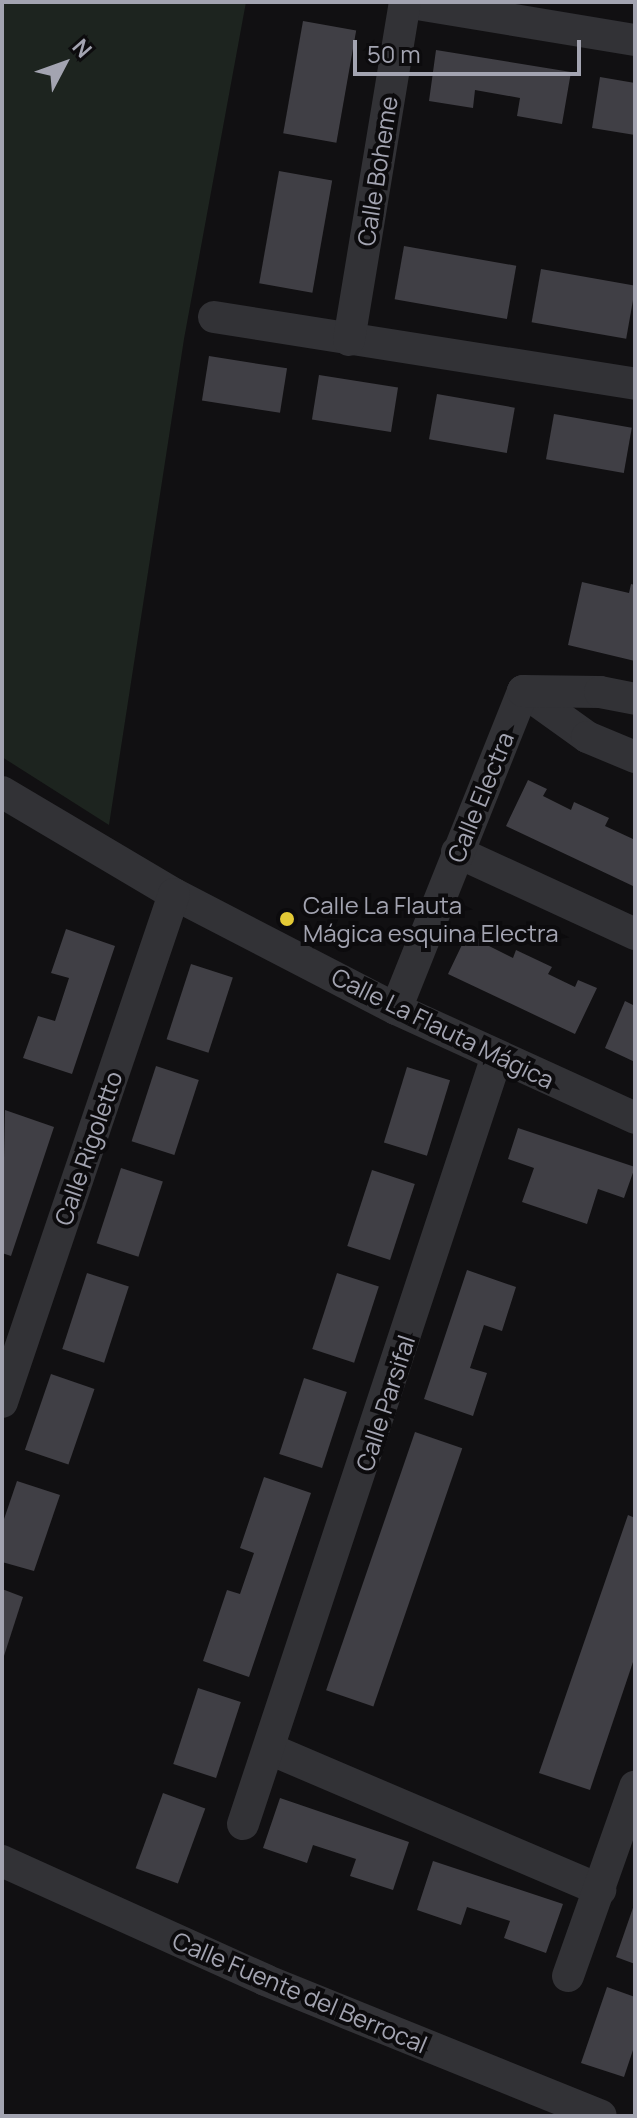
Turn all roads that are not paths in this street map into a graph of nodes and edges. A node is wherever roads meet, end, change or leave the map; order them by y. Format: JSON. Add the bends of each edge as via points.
{"nodes":[{"id":1,"x":405,"y":2,"type":"edge"},
{"id":2,"x":635,"y":40,"type":"edge"},
{"id":3,"x":214,"y":317,"type":"dead end"},
{"id":4,"x":349,"y":340,"type":"junction"},
{"id":5,"x":635,"y":384,"type":"edge"},
{"id":6,"x":523,"y":691,"type":"junction"},
{"id":7,"x":635,"y":699,"type":"edge"},
{"id":8,"x":635,"y":757,"type":"edge"},
{"id":9,"x":2,"y":792,"type":"edge"},
{"id":10,"x":457,"y":852,"type":"junction"},
{"id":11,"x":174,"y":894,"type":"junction"},
{"id":12,"x":635,"y":934,"type":"edge"},
{"id":13,"x":396,"y":1009,"type":"junction"},
{"id":14,"x":497,"y":1056,"type":"junction"},
{"id":15,"x":635,"y":1118,"type":"edge"},
{"id":16,"x":2,"y":1402,"type":"edge"},
{"id":17,"x":272,"y":1750,"type":"junction"},
{"id":18,"x":635,"y":1787,"type":"edge"},
{"id":19,"x":243,"y":1824,"type":"dead end"},
{"id":20,"x":2,"y":1861,"type":"edge"},
{"id":21,"x":600,"y":1890,"type":"junction"},
{"id":22,"x":568,"y":1976,"type":"dead end"},
{"id":23,"x":601,"y":2116,"type":"edge"}],
"edges":[{"from":1,"to":2,"type":"street","name":"Calle Boheme"},
{"from":1,"to":4,"type":"street","name":"Calle Boheme"},
{"from":3,"to":4,"type":"street"},
{"from":4,"to":5,"type":"street"},
{"from":6,"to":7,"type":"street","via":[[600,692]]},
{"from":6,"to":8,"type":"street","via":[[587,737]]},
{"from":6,"to":10,"type":"street","name":"Calle Electra"},
{"from":9,"to":11,"type":"street","name":"Calle La Flauta Mágica"},
{"from":10,"to":12,"type":"street"},
{"from":10,"to":13,"type":"street","name":"Calle Electra"},
{"from":11,"to":13,"type":"street","name":"Calle La Flauta Mágica"},
{"from":11,"to":16,"type":"street","name":"Calle Rigoletto"},
{"from":13,"to":14,"type":"street","name":"Calle La Flauta Mágica"},
{"from":14,"to":15,"type":"street","name":"Calle La Flauta Mágica"},
{"from":14,"to":17,"type":"street","name":"Calle Parsifal"},
{"from":17,"to":19,"type":"street","name":"Calle Parsifal"},
{"from":17,"to":21,"type":"street"},
{"from":18,"to":21,"type":"street"},
{"from":20,"to":23,"type":"street","name":"Calle Fuente del Berrocal","via":[[265,1980]]},
{"from":21,"to":22,"type":"street"}]}
